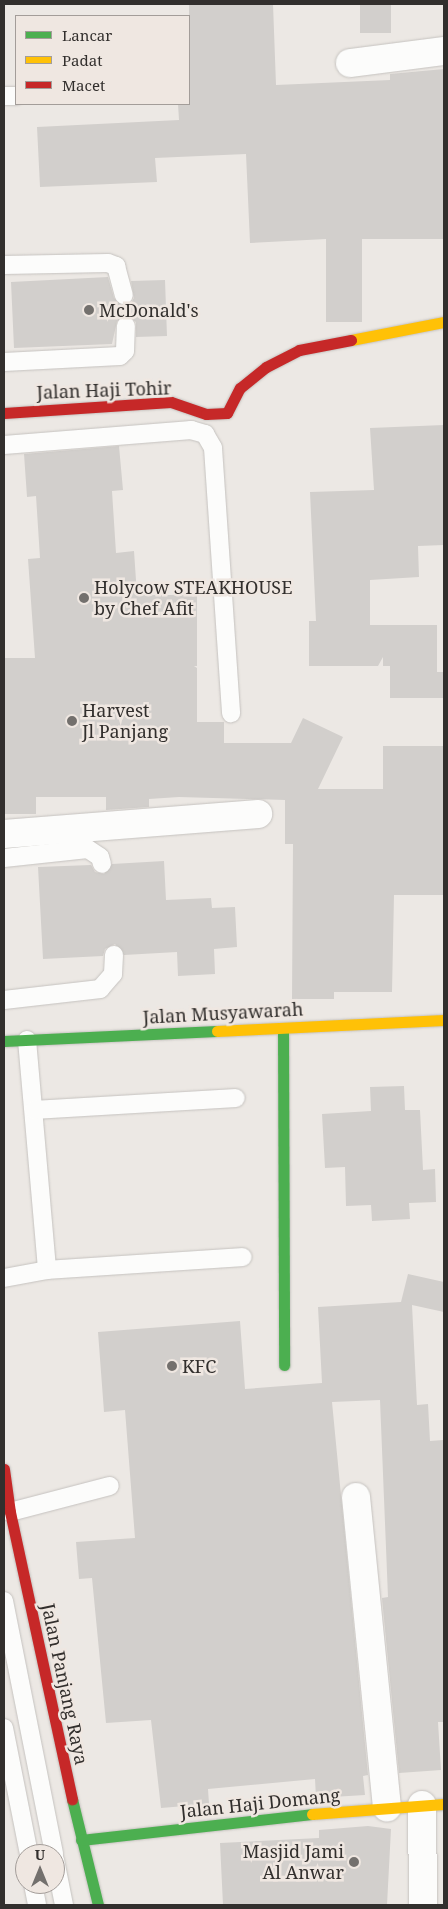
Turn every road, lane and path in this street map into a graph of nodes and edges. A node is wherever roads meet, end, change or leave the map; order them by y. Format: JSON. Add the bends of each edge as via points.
{"nodes":[{"id":1,"x":444,"y":51,"type":"edge"},
{"id":2,"x":350,"y":63,"type":"dead end"},
{"id":3,"x":4,"y":265,"type":"edge"},
{"id":4,"x":124,"y":295,"type":"dead end"},
{"id":5,"x":444,"y":322,"type":"edge"},
{"id":6,"x":126,"y":326,"type":"dead end"},
{"id":7,"x":4,"y":362,"type":"edge"},
{"id":8,"x":4,"y":413,"type":"edge"},
{"id":9,"x":4,"y":445,"type":"edge"},
{"id":10,"x":232,"y":713,"type":"dead end"},
{"id":11,"x":258,"y":814,"type":"dead end"},
{"id":12,"x":4,"y":834,"type":"edge"},
{"id":13,"x":4,"y":858,"type":"edge"},
{"id":14,"x":102,"y":864,"type":"dead end"},
{"id":15,"x":114,"y":955,"type":"dead end"},
{"id":16,"x":4,"y":1000,"type":"edge"},
{"id":17,"x":444,"y":1020,"type":"edge"},
{"id":18,"x":283,"y":1028,"type":"junction"},
{"id":19,"x":27,"y":1040,"type":"junction"},
{"id":20,"x":4,"y":1041,"type":"edge"},
{"id":21,"x":236,"y":1098,"type":"dead end"},
{"id":22,"x":34,"y":1110,"type":"junction"},
{"id":23,"x":243,"y":1257,"type":"dead end"},
{"id":24,"x":47,"y":1270,"type":"junction"},
{"id":25,"x":4,"y":1278,"type":"edge"},
{"id":26,"x":284,"y":1365,"type":"dead end"},
{"id":27,"x":4,"y":1469,"type":"edge"},
{"id":28,"x":110,"y":1486,"type":"dead end"},
{"id":29,"x":356,"y":1497,"type":"dead end"},
{"id":30,"x":10,"y":1512,"type":"junction"},
{"id":31,"x":4,"y":1601,"type":"edge"},
{"id":32,"x":4,"y":1728,"type":"edge"},
{"id":33,"x":433,"y":1804,"type":"edge"},
{"id":34,"x":388,"y":1807,"type":"junction"},
{"id":35,"x":80,"y":1840,"type":"junction"},
{"id":36,"x":27,"y":1844,"type":"edge"},
{"id":37,"x":52,"y":1844,"type":"edge"},
{"id":38,"x":98,"y":1905,"type":"edge"},
{"id":39,"x":423,"y":1905,"type":"edge"}],
"edges":[{"from":1,"to":2,"type":"street"},
{"from":3,"to":4,"type":"lane","via":[[108,263],[116,266]]},
{"from":5,"to":8,"type":"street","name":"Jalan Haji Tohir","via":[[299,350],[266,367],[240,388],[227,413],[206,414],[171,402]]},
{"from":6,"to":7,"type":"lane","via":[[125,351],[120,356]]},
{"from":9,"to":10,"type":"lane","via":[[192,430],[205,434],[213,448]]},
{"from":11,"to":12,"type":"street"},
{"from":13,"to":14,"type":"lane","via":[[88,849],[100,857]]},
{"from":15,"to":16,"type":"lane","via":[[113,974],[100,989]]},
{"from":17,"to":18,"type":"street","name":"Jalan Musyawarah"},
{"from":18,"to":19,"type":"street","name":"Jalan Musyawarah"},
{"from":18,"to":26,"type":"street"},
{"from":19,"to":20,"type":"street","name":"Jalan Musyawarah"},
{"from":19,"to":22,"type":"lane"},
{"from":21,"to":22,"type":"lane"},
{"from":22,"to":24,"type":"lane"},
{"from":23,"to":24,"type":"lane"},
{"from":24,"to":25,"type":"lane"},
{"from":27,"to":30,"type":"street","name":"Jalan Panjang Raya"},
{"from":28,"to":30,"type":"lane"},
{"from":29,"to":34,"type":"street"},
{"from":30,"to":35,"type":"street","name":"Jalan Panjang Raya"},
{"from":31,"to":37,"type":"lane"},
{"from":32,"to":36,"type":"lane"},
{"from":33,"to":34,"type":"street","name":"Jalan Haji Domang"},
{"from":33,"to":39,"type":"street"},
{"from":34,"to":35,"type":"street","name":"Jalan Haji Domang"},
{"from":35,"to":38,"type":"street","name":"Jalan Panjang Raya"}]}
